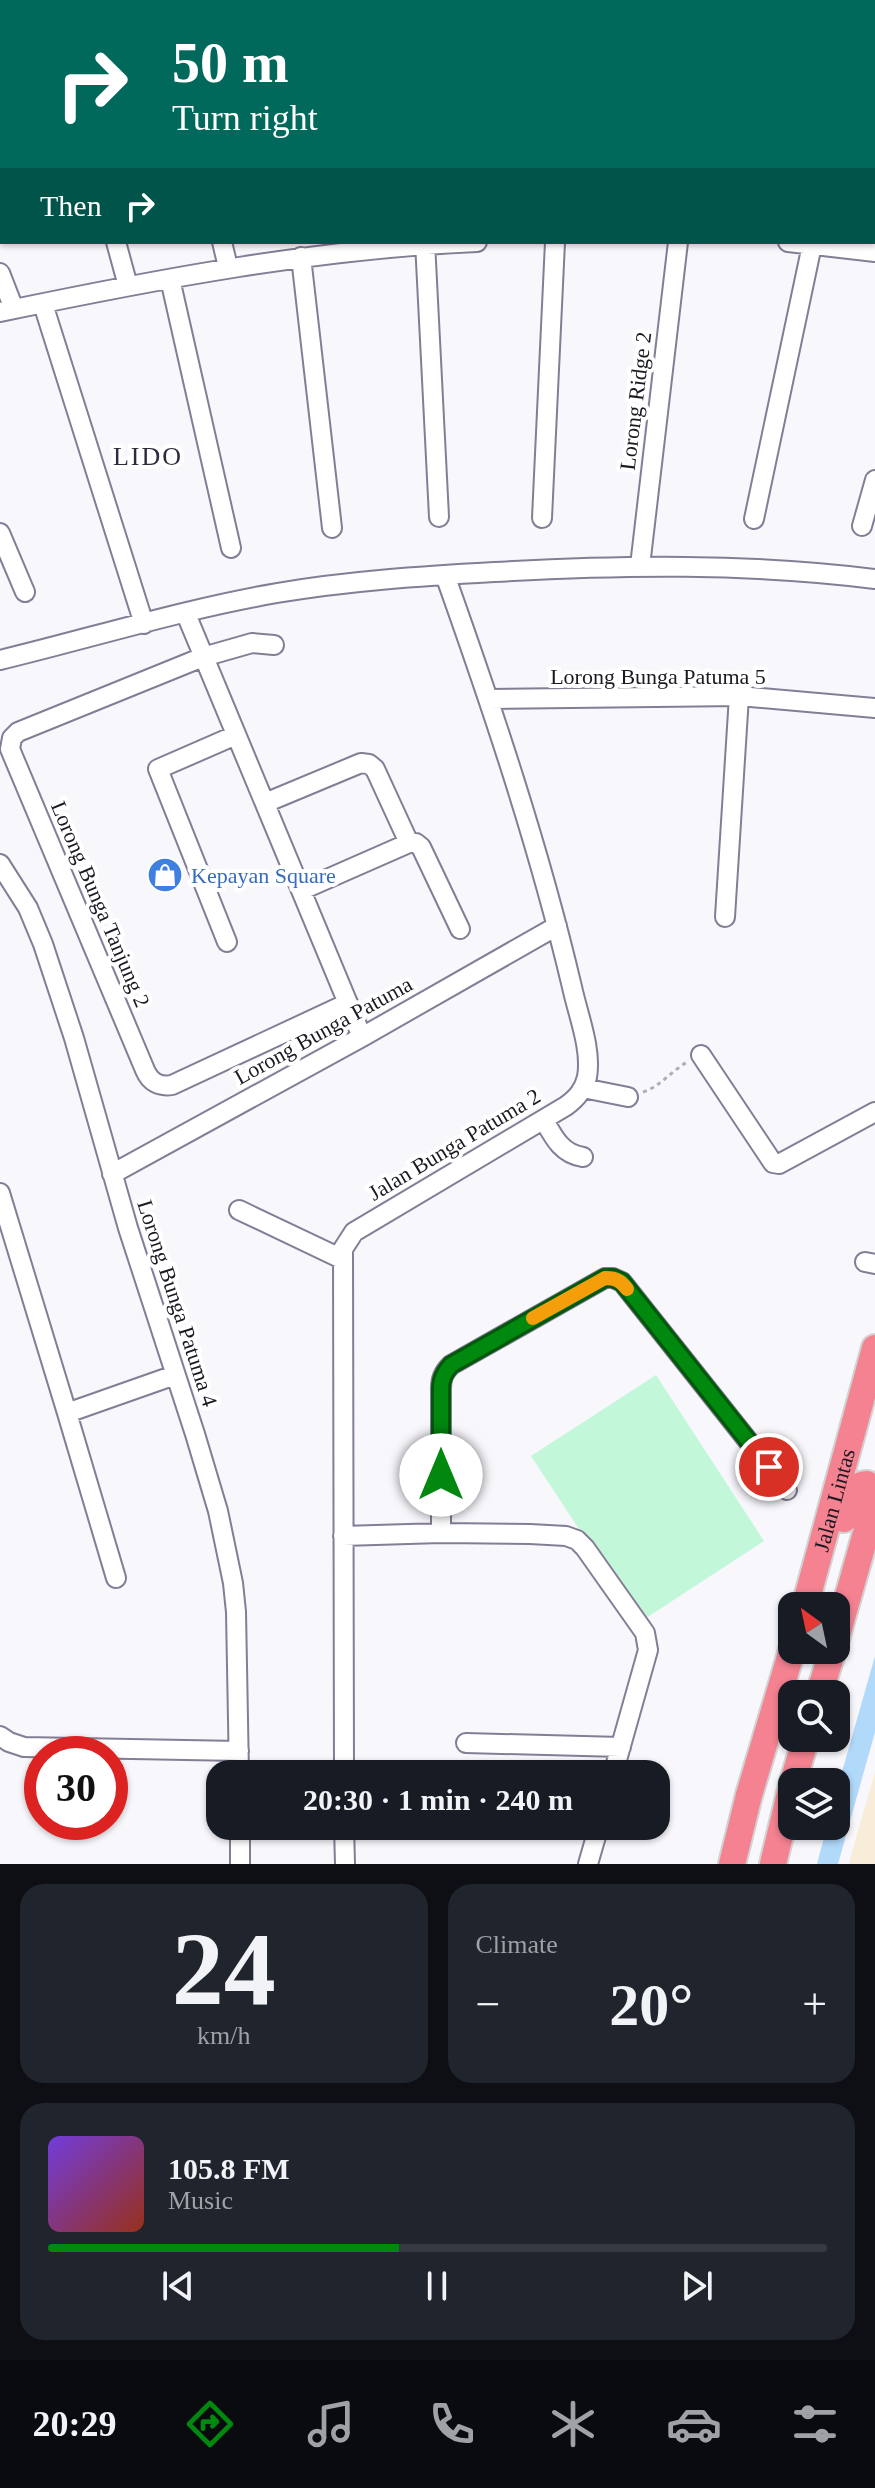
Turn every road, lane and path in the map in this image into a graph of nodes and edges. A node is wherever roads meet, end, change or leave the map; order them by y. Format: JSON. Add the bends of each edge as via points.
{"nodes":[{"id":1,"x":117,"y":244,"type":"edge"},
{"id":2,"x":222,"y":244,"type":"edge"},
{"id":3,"x":405,"y":244,"type":"edge"},
{"id":4,"x":425,"y":244,"type":"edge"},
{"id":5,"x":555,"y":244,"type":"edge"},
{"id":6,"x":678,"y":244,"type":"edge"},
{"id":7,"x":804,"y":244,"type":"edge"},
{"id":8,"x":832,"y":244,"type":"edge"},
{"id":9,"x":812,"y":245,"type":"junction"},
{"id":10,"x":324,"y":248,"type":"edge"},
{"id":11,"x":875,"y":252,"type":"edge"},
{"id":12,"x":301,"y":257,"type":"junction"},
{"id":13,"x":228,"y":267,"type":"junction"},
{"id":14,"x":0,"y":273,"type":"edge"},
{"id":15,"x":170,"y":279,"type":"junction"},
{"id":16,"x":128,"y":286,"type":"junction"},
{"id":17,"x":43,"y":304,"type":"junction"},
{"id":18,"x":7,"y":310,"type":"edge"},
{"id":19,"x":875,"y":480,"type":"edge"},
{"id":20,"x":439,"y":517,"type":"dead end"},
{"id":21,"x":542,"y":518,"type":"dead end"},
{"id":22,"x":754,"y":519,"type":"dead end"},
{"id":23,"x":862,"y":526,"type":"dead end"},
{"id":24,"x":332,"y":528,"type":"dead end"},
{"id":25,"x":0,"y":533,"type":"edge"},
{"id":26,"x":231,"y":548,"type":"dead end"},
{"id":27,"x":640,"y":566,"type":"junction"},
{"id":28,"x":445,"y":575,"type":"junction"},
{"id":29,"x":875,"y":579,"type":"edge"},
{"id":30,"x":25,"y":592,"type":"dead end"},
{"id":31,"x":186,"y":614,"type":"junction"},
{"id":32,"x":144,"y":624,"type":"junction"},
{"id":33,"x":274,"y":645,"type":"dead end"},
{"id":34,"x":203,"y":657,"type":"junction"},
{"id":35,"x":0,"y":660,"type":"edge"},
{"id":36,"x":739,"y":696,"type":"junction"},
{"id":37,"x":489,"y":699,"type":"junction"},
{"id":38,"x":875,"y":708,"type":"edge"},
{"id":39,"x":236,"y":735,"type":"junction"},
{"id":40,"x":265,"y":803,"type":"junction"},
{"id":41,"x":409,"y":843,"type":"junction"},
{"id":42,"x":0,"y":864,"type":"edge"},
{"id":43,"x":302,"y":890,"type":"junction"},
{"id":44,"x":725,"y":917,"type":"dead end"},
{"id":45,"x":557,"y":926,"type":"junction"},
{"id":46,"x":460,"y":929,"type":"dead end"},
{"id":47,"x":227,"y":942,"type":"dead end"},
{"id":48,"x":348,"y":1003,"type":"junction"},
{"id":49,"x":362,"y":1037,"type":"junction"},
{"id":50,"x":701,"y":1055,"type":"joint"},
{"id":51,"x":583,"y":1088,"type":"junction"},
{"id":52,"x":628,"y":1097,"type":"joint"},
{"id":53,"x":875,"y":1112,"type":"edge"},
{"id":54,"x":544,"y":1120,"type":"junction"},
{"id":55,"x":583,"y":1157,"type":"dead end"},
{"id":56,"x":112,"y":1174,"type":"junction"},
{"id":57,"x":0,"y":1193,"type":"edge"},
{"id":58,"x":239,"y":1210,"type":"dead end"},
{"id":59,"x":342,"y":1259,"type":"junction"},
{"id":60,"x":875,"y":1348,"type":"edge"},
{"id":61,"x":175,"y":1375,"type":"junction"},
{"id":62,"x":67,"y":1413,"type":"junction"},
{"id":63,"x":787,"y":1490,"type":"dead end"},
{"id":64,"x":875,"y":1502,"type":"edge"},
{"id":65,"x":441,"y":1533,"type":"junction"},
{"id":66,"x":343,"y":1536,"type":"junction"},
{"id":67,"x":116,"y":1578,"type":"dead end"},
{"id":68,"x":809,"y":1592,"type":"edge"},
{"id":69,"x":812,"y":1592,"type":"edge"},
{"id":70,"x":849,"y":1592,"type":"edge"},
{"id":71,"x":788,"y":1664,"type":"edge"},
{"id":72,"x":0,"y":1736,"type":"edge"},
{"id":73,"x":466,"y":1743,"type":"dead end"},
{"id":74,"x":621,"y":1747,"type":"junction"},
{"id":75,"x":239,"y":1751,"type":"junction"},
{"id":76,"x":239,"y":1760,"type":"edge"},
{"id":77,"x":344,"y":1760,"type":"edge"},
{"id":78,"x":617,"y":1760,"type":"edge"},
{"id":79,"x":240,"y":1840,"type":"edge"},
{"id":80,"x":344,"y":1840,"type":"edge"},
{"id":81,"x":595,"y":1840,"type":"edge"},
{"id":82,"x":779,"y":1840,"type":"edge"},
{"id":83,"x":240,"y":1864,"type":"edge"},
{"id":84,"x":345,"y":1864,"type":"edge"},
{"id":85,"x":588,"y":1864,"type":"edge"},
{"id":86,"x":732,"y":1864,"type":"edge"},
{"id":87,"x":773,"y":1864,"type":"edge"}],
"edges":[{"from":1,"to":16,"type":"street"},
{"from":2,"to":13,"type":"street"},
{"from":3,"to":10,"type":"street"},
{"from":4,"to":20,"type":"street"},
{"from":5,"to":21,"type":"street"},
{"from":6,"to":27,"type":"street","name":"Lorong Ridge 2"},
{"from":7,"to":9,"type":"street"},
{"from":8,"to":9,"type":"street"},
{"from":8,"to":11,"type":"street"},
{"from":9,"to":22,"type":"street"},
{"from":10,"to":12,"type":"street"},
{"from":12,"to":13,"type":"street"},
{"from":12,"to":24,"type":"street"},
{"from":13,"to":15,"type":"street"},
{"from":14,"to":18,"type":"street"},
{"from":15,"to":16,"type":"street"},
{"from":15,"to":26,"type":"street"},
{"from":16,"to":17,"type":"street"},
{"from":17,"to":18,"type":"street"},
{"from":17,"to":32,"type":"street"},
{"from":19,"to":23,"type":"street"},
{"from":25,"to":30,"type":"street"},
{"from":27,"to":28,"type":"street"},
{"from":27,"to":29,"type":"street","via":[[781,569]]},
{"from":28,"to":31,"type":"street","via":[[290,591]]},
{"from":28,"to":37,"type":"street","name":"Jalan Bunga Patuma 2"},
{"from":31,"to":32,"type":"street"},
{"from":31,"to":34,"type":"street"},
{"from":32,"to":35,"type":"street"},
{"from":33,"to":34,"type":"street","via":[[252,643]]},
{"from":34,"to":39,"type":"street"},
{"from":34,"to":48,"type":"street","name":"Lorong Bunga Tanjung 2","via":[[18,732],[10,744],[16,764],[151,1080],[172,1085]]},
{"from":36,"to":37,"type":"street","name":"Lorong Bunga Patuma 5"},
{"from":36,"to":38,"type":"street","name":"Lorong Bunga Patuma 5"},
{"from":36,"to":44,"type":"street"},
{"from":37,"to":45,"type":"street","name":"Jalan Bunga Patuma 2"},
{"from":39,"to":40,"type":"street"},
{"from":39,"to":47,"type":"street","via":[[158,769]]},
{"from":40,"to":41,"type":"street","via":[[369,764]]},
{"from":40,"to":43,"type":"street"},
{"from":41,"to":43,"type":"street"},
{"from":41,"to":46,"type":"street","via":[[421,847]]},
{"from":42,"to":56,"type":"street","name":"Lorong Bunga Patuma 4","via":[[35,922]]},
{"from":43,"to":48,"type":"street"},
{"from":45,"to":49,"type":"street","name":"Lorong Bunga Patuma"},
{"from":45,"to":51,"type":"street","name":"Jalan Bunga Patuma 2","via":[[587,1053]]},
{"from":48,"to":49,"type":"street"},
{"from":49,"to":56,"type":"street","name":"Lorong Bunga Patuma"},
{"from":50,"to":52,"type":"path","via":[[674,1069],[653,1089]]},
{"from":50,"to":53,"type":"street","via":[[773,1163]]},
{"from":51,"to":52,"type":"street"},
{"from":51,"to":54,"type":"street","name":"Jalan Bunga Patuma 2"},
{"from":54,"to":55,"type":"street","via":[[564,1150]]},
{"from":54,"to":59,"type":"street","name":"Jalan Bunga Patuma 2","via":[[354,1232]]},
{"from":56,"to":61,"type":"street","name":"Lorong Bunga Patuma 4"},
{"from":57,"to":62,"type":"street"},
{"from":58,"to":59,"type":"street"},
{"from":59,"to":66,"type":"street"},
{"from":60,"to":68,"type":"highway","name":"Jalan Lintas"},
{"from":61,"to":62,"type":"street"},
{"from":61,"to":75,"type":"street","name":"Lorong Bunga Patuma 4","via":[[209,1478],[233,1583]]},
{"from":62,"to":67,"type":"street"},
{"from":63,"to":65,"type":"street","via":[[622,1282],[605,1278],[445,1371]]},
{"from":64,"to":69,"type":"highway","via":[[867,1484],[854,1489],[831,1564]]},
{"from":64,"to":70,"type":"highway","name":"Jalan Lintas"},
{"from":65,"to":66,"type":"street"},
{"from":65,"to":74,"type":"street","via":[[566,1536],[585,1548],[648,1642]]},
{"from":66,"to":77,"type":"street"},
{"from":71,"to":86,"type":"highway"},
{"from":72,"to":75,"type":"street","via":[[24,1747]]},
{"from":73,"to":74,"type":"street"},
{"from":74,"to":78,"type":"street"},
{"from":75,"to":76,"type":"street","name":"Lorong Bunga Patuma 4"},
{"from":79,"to":83,"type":"street"},
{"from":80,"to":84,"type":"street"},
{"from":81,"to":85,"type":"street"},
{"from":82,"to":87,"type":"highway"}]}
